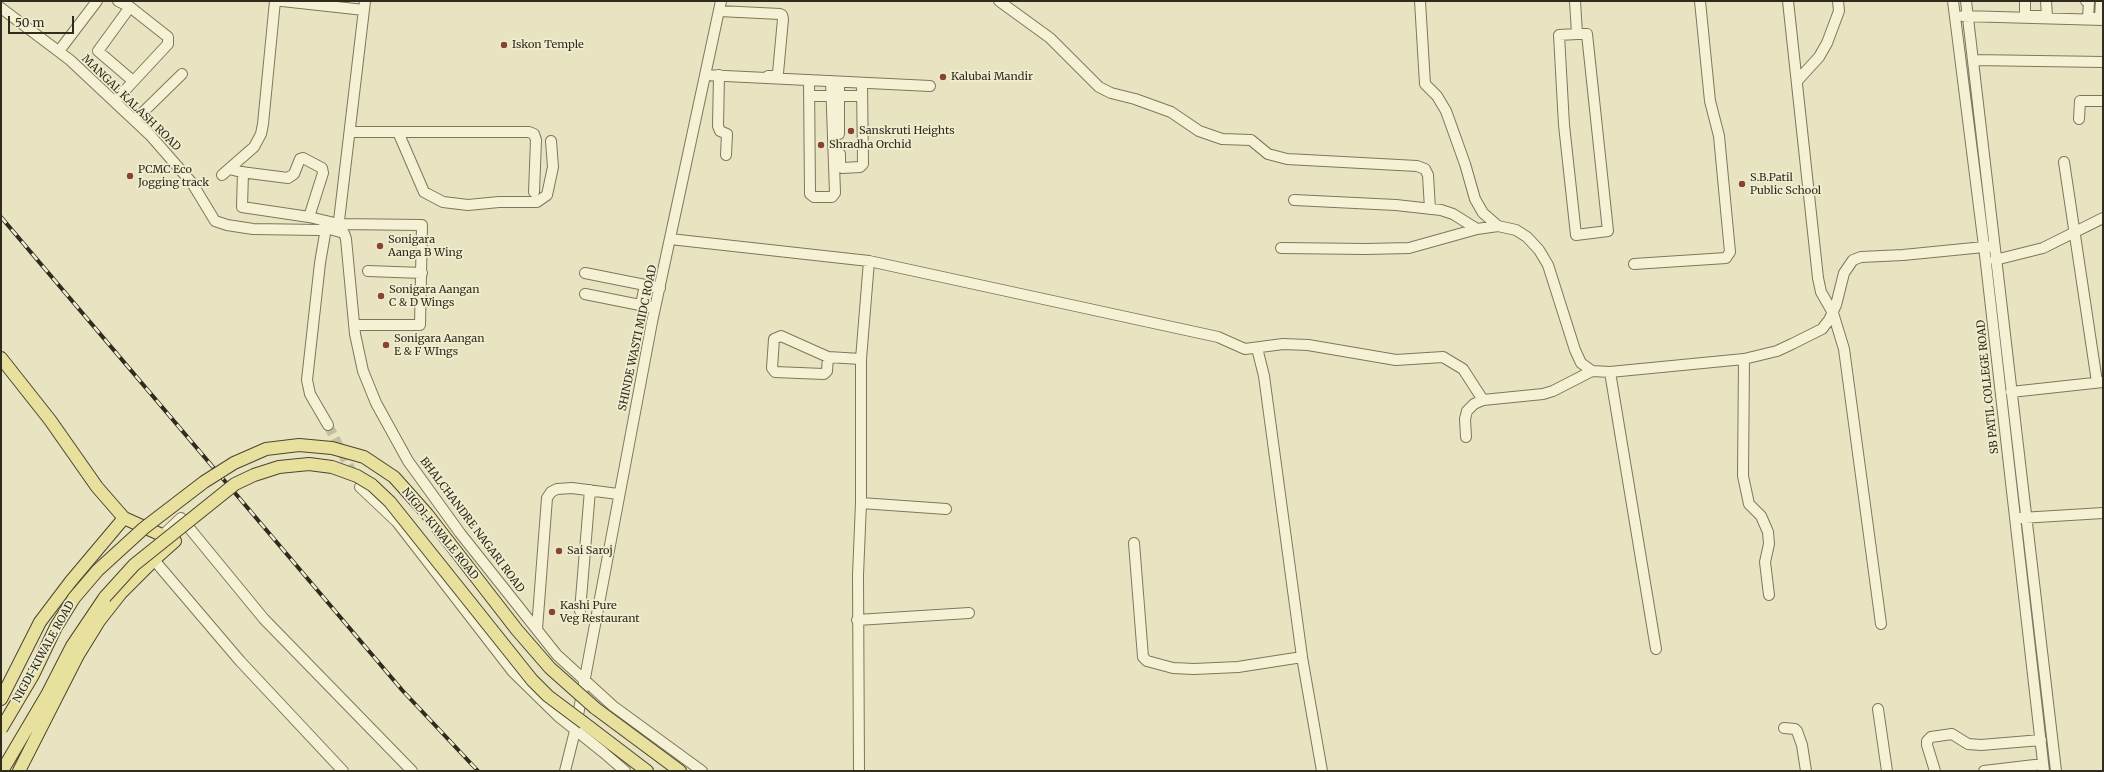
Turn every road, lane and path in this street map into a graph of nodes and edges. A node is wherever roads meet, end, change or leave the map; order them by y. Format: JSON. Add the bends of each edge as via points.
{"nodes":[{"id":1,"x":97,"y":1,"type":"edge"},
{"id":2,"x":118,"y":1,"type":"edge"},
{"id":3,"x":275,"y":1,"type":"edge"},
{"id":4,"x":282,"y":1,"type":"edge"},
{"id":5,"x":999,"y":1,"type":"edge"},
{"id":6,"x":1420,"y":1,"type":"edge"},
{"id":7,"x":1575,"y":1,"type":"edge"},
{"id":8,"x":1700,"y":1,"type":"edge"},
{"id":9,"x":1788,"y":1,"type":"edge"},
{"id":10,"x":1838,"y":1,"type":"edge"},
{"id":11,"x":1953,"y":1,"type":"edge"},
{"id":12,"x":1966,"y":1,"type":"edge"},
{"id":13,"x":2025,"y":1,"type":"edge"},
{"id":14,"x":2046,"y":1,"type":"edge"},
{"id":15,"x":2086,"y":1,"type":"edge"},
{"id":16,"x":2101,"y":1,"type":"edge"},
{"id":17,"x":364,"y":5,"type":"edge"},
{"id":18,"x":720,"y":6,"type":"edge"},
{"id":19,"x":130,"y":7,"type":"junction"},
{"id":20,"x":1,"y":8,"type":"edge"},
{"id":21,"x":1955,"y":16,"type":"junction"},
{"id":22,"x":1968,"y":16,"type":"junction"},
{"id":23,"x":2028,"y":17,"type":"junction"},
{"id":24,"x":2088,"y":19,"type":"junction"},
{"id":25,"x":2101,"y":19,"type":"edge"},
{"id":26,"x":1577,"y":34,"type":"junction"},
{"id":27,"x":59,"y":51,"type":"junction"},
{"id":28,"x":1973,"y":60,"type":"junction"},
{"id":29,"x":2103,"y":62,"type":"edge"},
{"id":30,"x":705,"y":73,"type":"junction"},
{"id":31,"x":182,"y":74,"type":"dead end"},
{"id":32,"x":719,"y":75,"type":"junction"},
{"id":33,"x":809,"y":80,"type":"junction"},
{"id":34,"x":133,"y":81,"type":"junction"},
{"id":35,"x":835,"y":81,"type":"junction"},
{"id":36,"x":1796,"y":81,"type":"junction"},
{"id":37,"x":862,"y":83,"type":"junction"},
{"id":38,"x":930,"y":86,"type":"dead end"},
{"id":39,"x":809,"y":96,"type":"junction"},
{"id":40,"x":835,"y":96,"type":"junction"},
{"id":41,"x":862,"y":96,"type":"junction"},
{"id":42,"x":116,"y":101,"type":"junction"},
{"id":43,"x":2103,"y":101,"type":"edge"},
{"id":44,"x":2079,"y":119,"type":"dead end"},
{"id":45,"x":135,"y":120,"type":"junction"},
{"id":46,"x":351,"y":132,"type":"junction"},
{"id":47,"x":398,"y":132,"type":"junction"},
{"id":48,"x":550,"y":140,"type":"dead end"},
{"id":49,"x":726,"y":155,"type":"dead end"},
{"id":50,"x":2064,"y":162,"type":"dead end"},
{"id":51,"x":243,"y":172,"type":"junction"},
{"id":52,"x":534,"y":192,"type":"dead end"},
{"id":53,"x":1294,"y":200,"type":"dead end"},
{"id":54,"x":1430,"y":209,"type":"junction"},
{"id":55,"x":309,"y":217,"type":"junction"},
{"id":56,"x":2103,"y":218,"type":"edge"},
{"id":57,"x":1498,"y":226,"type":"junction"},
{"id":58,"x":338,"y":227,"type":"junction"},
{"id":59,"x":326,"y":228,"type":"junction"},
{"id":60,"x":1477,"y":229,"type":"junction"},
{"id":61,"x":2075,"y":233,"type":"junction"},
{"id":62,"x":670,"y":239,"type":"junction"},
{"id":63,"x":1989,"y":246,"type":"junction"},
{"id":64,"x":1281,"y":248,"type":"dead end"},
{"id":65,"x":1995,"y":260,"type":"junction"},
{"id":66,"x":869,"y":261,"type":"junction"},
{"id":67,"x":1634,"y":264,"type":"dead end"},
{"id":68,"x":368,"y":271,"type":"dead end"},
{"id":69,"x":422,"y":273,"type":"junction"},
{"id":70,"x":585,"y":273,"type":"dead end"},
{"id":71,"x":645,"y":285,"type":"junction"},
{"id":72,"x":660,"y":288,"type":"junction"},
{"id":73,"x":585,"y":294,"type":"dead end"},
{"id":74,"x":641,"y":305,"type":"junction"},
{"id":75,"x":655,"y":308,"type":"junction"},
{"id":76,"x":1833,"y":313,"type":"junction"},
{"id":77,"x":354,"y":325,"type":"junction"},
{"id":78,"x":1257,"y":348,"type":"junction"},
{"id":79,"x":828,"y":357,"type":"junction"},
{"id":80,"x":1,"y":358,"type":"edge"},
{"id":81,"x":861,"y":359,"type":"junction"},
{"id":82,"x":1744,"y":359,"type":"junction"},
{"id":83,"x":1592,"y":371,"type":"junction"},
{"id":84,"x":1610,"y":372,"type":"junction"},
{"id":85,"x":2100,"y":382,"type":"edge"},
{"id":86,"x":2011,"y":392,"type":"junction"},
{"id":87,"x":1483,"y":400,"type":"junction"},
{"id":88,"x":328,"y":425,"type":"tunnel mouth"},
{"id":89,"x":1466,"y":437,"type":"dead end"},
{"id":90,"x":360,"y":487,"type":"tunnel mouth"},
{"id":91,"x":590,"y":490,"type":"junction"},
{"id":92,"x":618,"y":494,"type":"junction"},
{"id":93,"x":861,"y":504,"type":"junction"},
{"id":94,"x":946,"y":509,"type":"dead end"},
{"id":95,"x":2103,"y":513,"type":"edge"},
{"id":96,"x":2027,"y":517,"type":"junction"},
{"id":97,"x":124,"y":518,"type":"junction"},
{"id":98,"x":2015,"y":518,"type":"junction"},
{"id":99,"x":163,"y":535,"type":"junction"},
{"id":100,"x":1134,"y":543,"type":"dead end"},
{"id":101,"x":154,"y":560,"type":"junction"},
{"id":102,"x":1769,"y":594,"type":"dead end"},
{"id":103,"x":580,"y":611,"type":"dead end"},
{"id":104,"x":969,"y":613,"type":"dead end"},
{"id":105,"x":858,"y":620,"type":"junction"},
{"id":106,"x":1881,"y":624,"type":"dead end"},
{"id":107,"x":537,"y":629,"type":"junction"},
{"id":108,"x":1656,"y":649,"type":"dead end"},
{"id":109,"x":1302,"y":657,"type":"junction"},
{"id":110,"x":583,"y":680,"type":"junction"},
{"id":111,"x":1,"y":699,"type":"edge"},
{"id":112,"x":1878,"y":709,"type":"dead end"},
{"id":113,"x":1784,"y":728,"type":"dead end"},
{"id":114,"x":1,"y":729,"type":"edge"},
{"id":115,"x":575,"y":731,"type":"junction"},
{"id":116,"x":2041,"y":740,"type":"junction"},
{"id":117,"x":2044,"y":767,"type":"edge"},
{"id":118,"x":2,"y":771,"type":"edge"},
{"id":119,"x":19,"y":771,"type":"edge"},
{"id":120,"x":343,"y":771,"type":"edge"},
{"id":121,"x":412,"y":771,"type":"edge"},
{"id":122,"x":565,"y":771,"type":"edge"},
{"id":123,"x":624,"y":771,"type":"edge"},
{"id":124,"x":647,"y":771,"type":"edge"},
{"id":125,"x":680,"y":771,"type":"edge"},
{"id":126,"x":702,"y":771,"type":"edge"},
{"id":127,"x":859,"y":771,"type":"edge"},
{"id":128,"x":1322,"y":771,"type":"edge"},
{"id":129,"x":1806,"y":771,"type":"edge"},
{"id":130,"x":1887,"y":771,"type":"edge"},
{"id":131,"x":1935,"y":771,"type":"edge"},
{"id":132,"x":1984,"y":771,"type":"edge"},
{"id":133,"x":2056,"y":771,"type":"edge"}],
"edges":[{"from":1,"to":27,"type":"street"},
{"from":2,"to":19,"type":"street"},
{"from":3,"to":51,"type":"street","via":[[264,124],[254,147],[226,172]]},
{"from":4,"to":17,"type":"street"},
{"from":5,"to":54,"type":"street","via":[[1050,38],[1099,87],[1111,93],[1171,112],[1199,131],[1222,140],[1251,140],[1268,154],[1287,159],[1417,166],[1428,175]]},
{"from":6,"to":57,"type":"street","via":[[1425,84],[1437,96],[1446,111],[1475,199],[1483,213]]},
{"from":7,"to":26,"type":"street"},
{"from":8,"to":67,"type":"street","via":[[1710,101],[1719,136],[1730,255],[1726,258]]},
{"from":9,"to":36,"type":"street"},
{"from":10,"to":36,"type":"street","via":[[1839,11],[1827,43],[1819,57]]},
{"from":11,"to":21,"type":"street","name":"SB PATIL COLLEGE ROAD"},
{"from":12,"to":22,"type":"street","name":"SB PATIL COLLEGE ROAD"},
{"from":13,"to":23,"type":"street","via":[[2025,16]]},
{"from":14,"to":23,"type":"street","via":[[2047,16]]},
{"from":15,"to":24,"type":"street","via":[[2089,1]]},
{"from":16,"to":25,"type":"street"},
{"from":17,"to":46,"type":"street"},
{"from":18,"to":30,"type":"street","name":"SHINDE WASTI MIDC ROAD"},
{"from":18,"to":30,"type":"street","via":[[782,15],[778,73],[774,76]]},
{"from":19,"to":34,"type":"street","via":[[98,51]]},
{"from":19,"to":34,"type":"street","via":[[168,37],[169,41]]},
{"from":20,"to":27,"type":"street","name":"MANGAL KALASH ROAD"},
{"from":21,"to":22,"type":"street"},
{"from":21,"to":63,"type":"street","name":"SB PATIL COLLEGE ROAD"},
{"from":22,"to":23,"type":"street"},
{"from":22,"to":28,"type":"street","name":"SB PATIL COLLEGE ROAD"},
{"from":23,"to":24,"type":"street"},
{"from":24,"to":25,"type":"street"},
{"from":26,"to":26,"type":"street","via":[[1559,35],[1564,125],[1576,235],[1608,231],[1587,34]]},
{"from":27,"to":42,"type":"street","name":"MANGAL KALASH ROAD"},
{"from":28,"to":29,"type":"street"},
{"from":28,"to":63,"type":"street","name":"SB PATIL COLLEGE ROAD"},
{"from":30,"to":32,"type":"street"},
{"from":30,"to":62,"type":"street","name":"SHINDE WASTI MIDC ROAD"},
{"from":31,"to":45,"type":"street"},
{"from":32,"to":33,"type":"street"},
{"from":32,"to":49,"type":"street","via":[[718,126],[720,131],[727,134]]},
{"from":33,"to":35,"type":"street"},
{"from":33,"to":39,"type":"street"},
{"from":34,"to":42,"type":"street"},
{"from":35,"to":37,"type":"street"},
{"from":35,"to":40,"type":"street"},
{"from":36,"to":76,"type":"street","via":[[1818,278],[1821,292]]},
{"from":37,"to":38,"type":"street"},
{"from":37,"to":41,"type":"street"},
{"from":39,"to":40,"type":"street"},
{"from":39,"to":40,"type":"street","via":[[810,194],[814,197],[832,197],[835,193]]},
{"from":40,"to":41,"type":"street"},
{"from":40,"to":41,"type":"street","via":[[842,168],[860,167],[863,164]]},
{"from":42,"to":45,"type":"street","name":"MANGAL KALASH ROAD"},
{"from":43,"to":44,"type":"street","via":[[2080,101]]},
{"from":45,"to":59,"type":"street","name":"MANGAL KALASH ROAD","via":[[188,178],[215,221],[253,229]]},
{"from":46,"to":47,"type":"street"},
{"from":46,"to":58,"type":"street"},
{"from":47,"to":48,"type":"street","via":[[424,192],[443,202],[468,205],[537,202],[546,195],[553,167]]},
{"from":47,"to":52,"type":"street","via":[[534,134]]},
{"from":50,"to":61,"type":"street"},
{"from":51,"to":55,"type":"street","via":[[242,207]]},
{"from":51,"to":55,"type":"street","via":[[288,178],[294,174],[300,159],[304,158],[322,168],[323,173]]},
{"from":53,"to":54,"type":"street"},
{"from":54,"to":60,"type":"street","via":[[1453,214]]},
{"from":55,"to":58,"type":"street"},
{"from":56,"to":61,"type":"street"},
{"from":57,"to":60,"type":"street"},
{"from":57,"to":83,"type":"street","via":[[1516,230],[1539,250],[1555,283],[1575,350],[1581,363]]},
{"from":58,"to":59,"type":"street","name":"MANGAL KALASH ROAD"},
{"from":58,"to":69,"type":"street","via":[[422,225]]},
{"from":58,"to":77,"type":"street","name":"BHALCHANDRE NAGARI ROAD","via":[[346,239]]},
{"from":59,"to":88,"type":"street","via":[[307,380],[310,394]]},
{"from":60,"to":64,"type":"street","via":[[1409,248]]},
{"from":61,"to":65,"type":"street","via":[[2043,248]]},
{"from":61,"to":85,"type":"street"},
{"from":62,"to":66,"type":"street"},
{"from":62,"to":72,"type":"street","name":"SHINDE WASTI MIDC ROAD"},
{"from":63,"to":65,"type":"street","name":"SB PATIL COLLEGE ROAD"},
{"from":63,"to":76,"type":"street","via":[[1861,257],[1853,260],[1844,273]]},
{"from":63,"to":98,"type":"street","name":"SB PATIL COLLEGE ROAD"},
{"from":65,"to":86,"type":"street","name":"SB PATIL COLLEGE ROAD"},
{"from":66,"to":78,"type":"street","via":[[1218,337],[1245,348]]},
{"from":66,"to":81,"type":"street"},
{"from":68,"to":69,"type":"street"},
{"from":69,"to":77,"type":"street","via":[[420,325]]},
{"from":70,"to":71,"type":"street"},
{"from":71,"to":72,"type":"street"},
{"from":71,"to":74,"type":"street"},
{"from":72,"to":75,"type":"street","name":"SHINDE WASTI MIDC ROAD"},
{"from":73,"to":74,"type":"street"},
{"from":74,"to":75,"type":"street"},
{"from":75,"to":92,"type":"street","name":"SHINDE WASTI MIDC ROAD"},
{"from":76,"to":82,"type":"street","via":[[1830,320],[1811,335],[1777,350]]},
{"from":76,"to":106,"type":"street","via":[[1844,348]]},
{"from":77,"to":107,"type":"street","name":"BHALCHANDRE NAGARI ROAD","via":[[363,371],[376,403],[408,461],[460,534]]},
{"from":78,"to":87,"type":"street","via":[[1283,344],[1308,345],[1396,360],[1443,357],[1463,369]]},
{"from":78,"to":109,"type":"street","via":[[1265,383]]},
{"from":79,"to":79,"type":"street","via":[[779,336],[774,340],[772,368],[778,373],[822,374],[827,372]]},
{"from":79,"to":81,"type":"street"},
{"from":80,"to":97,"type":"main road","via":[[50,420],[97,487]]},
{"from":81,"to":93,"type":"street"},
{"from":82,"to":84,"type":"street"},
{"from":82,"to":102,"type":"street","via":[[1743,476],[1749,504],[1761,516],[1768,532],[1769,544],[1765,562]]},
{"from":83,"to":84,"type":"street"},
{"from":83,"to":87,"type":"street","via":[[1543,394]]},
{"from":84,"to":108,"type":"street"},
{"from":85,"to":86,"type":"street"},
{"from":86,"to":96,"type":"street","name":"SB PATIL COLLEGE ROAD"},
{"from":87,"to":89,"type":"street","via":[[1467,411]]},
{"from":90,"to":115,"type":"street","via":[[397,522],[513,672]]},
{"from":91,"to":92,"type":"street"},
{"from":91,"to":103,"type":"street"},
{"from":91,"to":107,"type":"street","via":[[557,489],[547,498]]},
{"from":92,"to":110,"type":"street","name":"SHINDE WASTI MIDC ROAD"},
{"from":93,"to":94,"type":"street"},
{"from":93,"to":105,"type":"street"},
{"from":95,"to":96,"type":"street"},
{"from":96,"to":98,"type":"street"},
{"from":96,"to":133,"type":"street","name":"SB PATIL COLLEGE ROAD"},
{"from":97,"to":99,"type":"main road"},
{"from":97,"to":111,"type":"main road","via":[[40,622]]},
{"from":98,"to":116,"type":"street","name":"SB PATIL COLLEGE ROAD"},
{"from":99,"to":101,"type":"main road","via":[[175,541]]},
{"from":99,"to":121,"type":"street","via":[[181,518],[264,618]]},
{"from":100,"to":109,"type":"street","via":[[1143,657],[1147,661],[1173,668],[1238,668]]},
{"from":101,"to":119,"type":"main road","via":[[121,593],[78,655]]},
{"from":101,"to":120,"type":"street","via":[[240,660]]},
{"from":104,"to":105,"type":"street"},
{"from":105,"to":127,"type":"street"},
{"from":107,"to":110,"type":"street","name":"BHALCHANDRE NAGARI ROAD","via":[[557,655]]},
{"from":109,"to":128,"type":"street"},
{"from":110,"to":115,"type":"street","name":"SHINDE WASTI MIDC ROAD"},
{"from":110,"to":126,"type":"street","name":"BHALCHANDRE NAGARI ROAD","via":[[613,706]]},
{"from":112,"to":130,"type":"street"},
{"from":113,"to":129,"type":"street","via":[[1797,731]]},
{"from":114,"to":125,"type":"main road","name":"NIGDI-KIWALE ROAD","bridge":true,"via":[[56,627],[74,598],[98,570],[144,528],[204,482],[234,463],[266,449],[299,445],[332,448],[364,457],[394,477],[427,514],[517,630],[550,668],[595,708]]},
{"from":115,"to":122,"type":"street","name":"SHINDE WASTI MIDC ROAD"},
{"from":115,"to":123,"type":"street"},
{"from":116,"to":117,"type":"street","name":"SB PATIL COLLEGE ROAD"},
{"from":116,"to":131,"type":"street","via":[[1981,745],[1968,744],[1952,734],[1931,737],[1927,745]]},
{"from":117,"to":132,"type":"street"},
{"from":118,"to":124,"type":"main road","name":"NIGDI-KIWALE ROAD","bridge":true,"via":[[48,693],[72,646],[105,597],[134,565],[235,484],[279,467],[309,464],[332,467],[372,485],[404,518],[513,656],[548,696]]}]}
